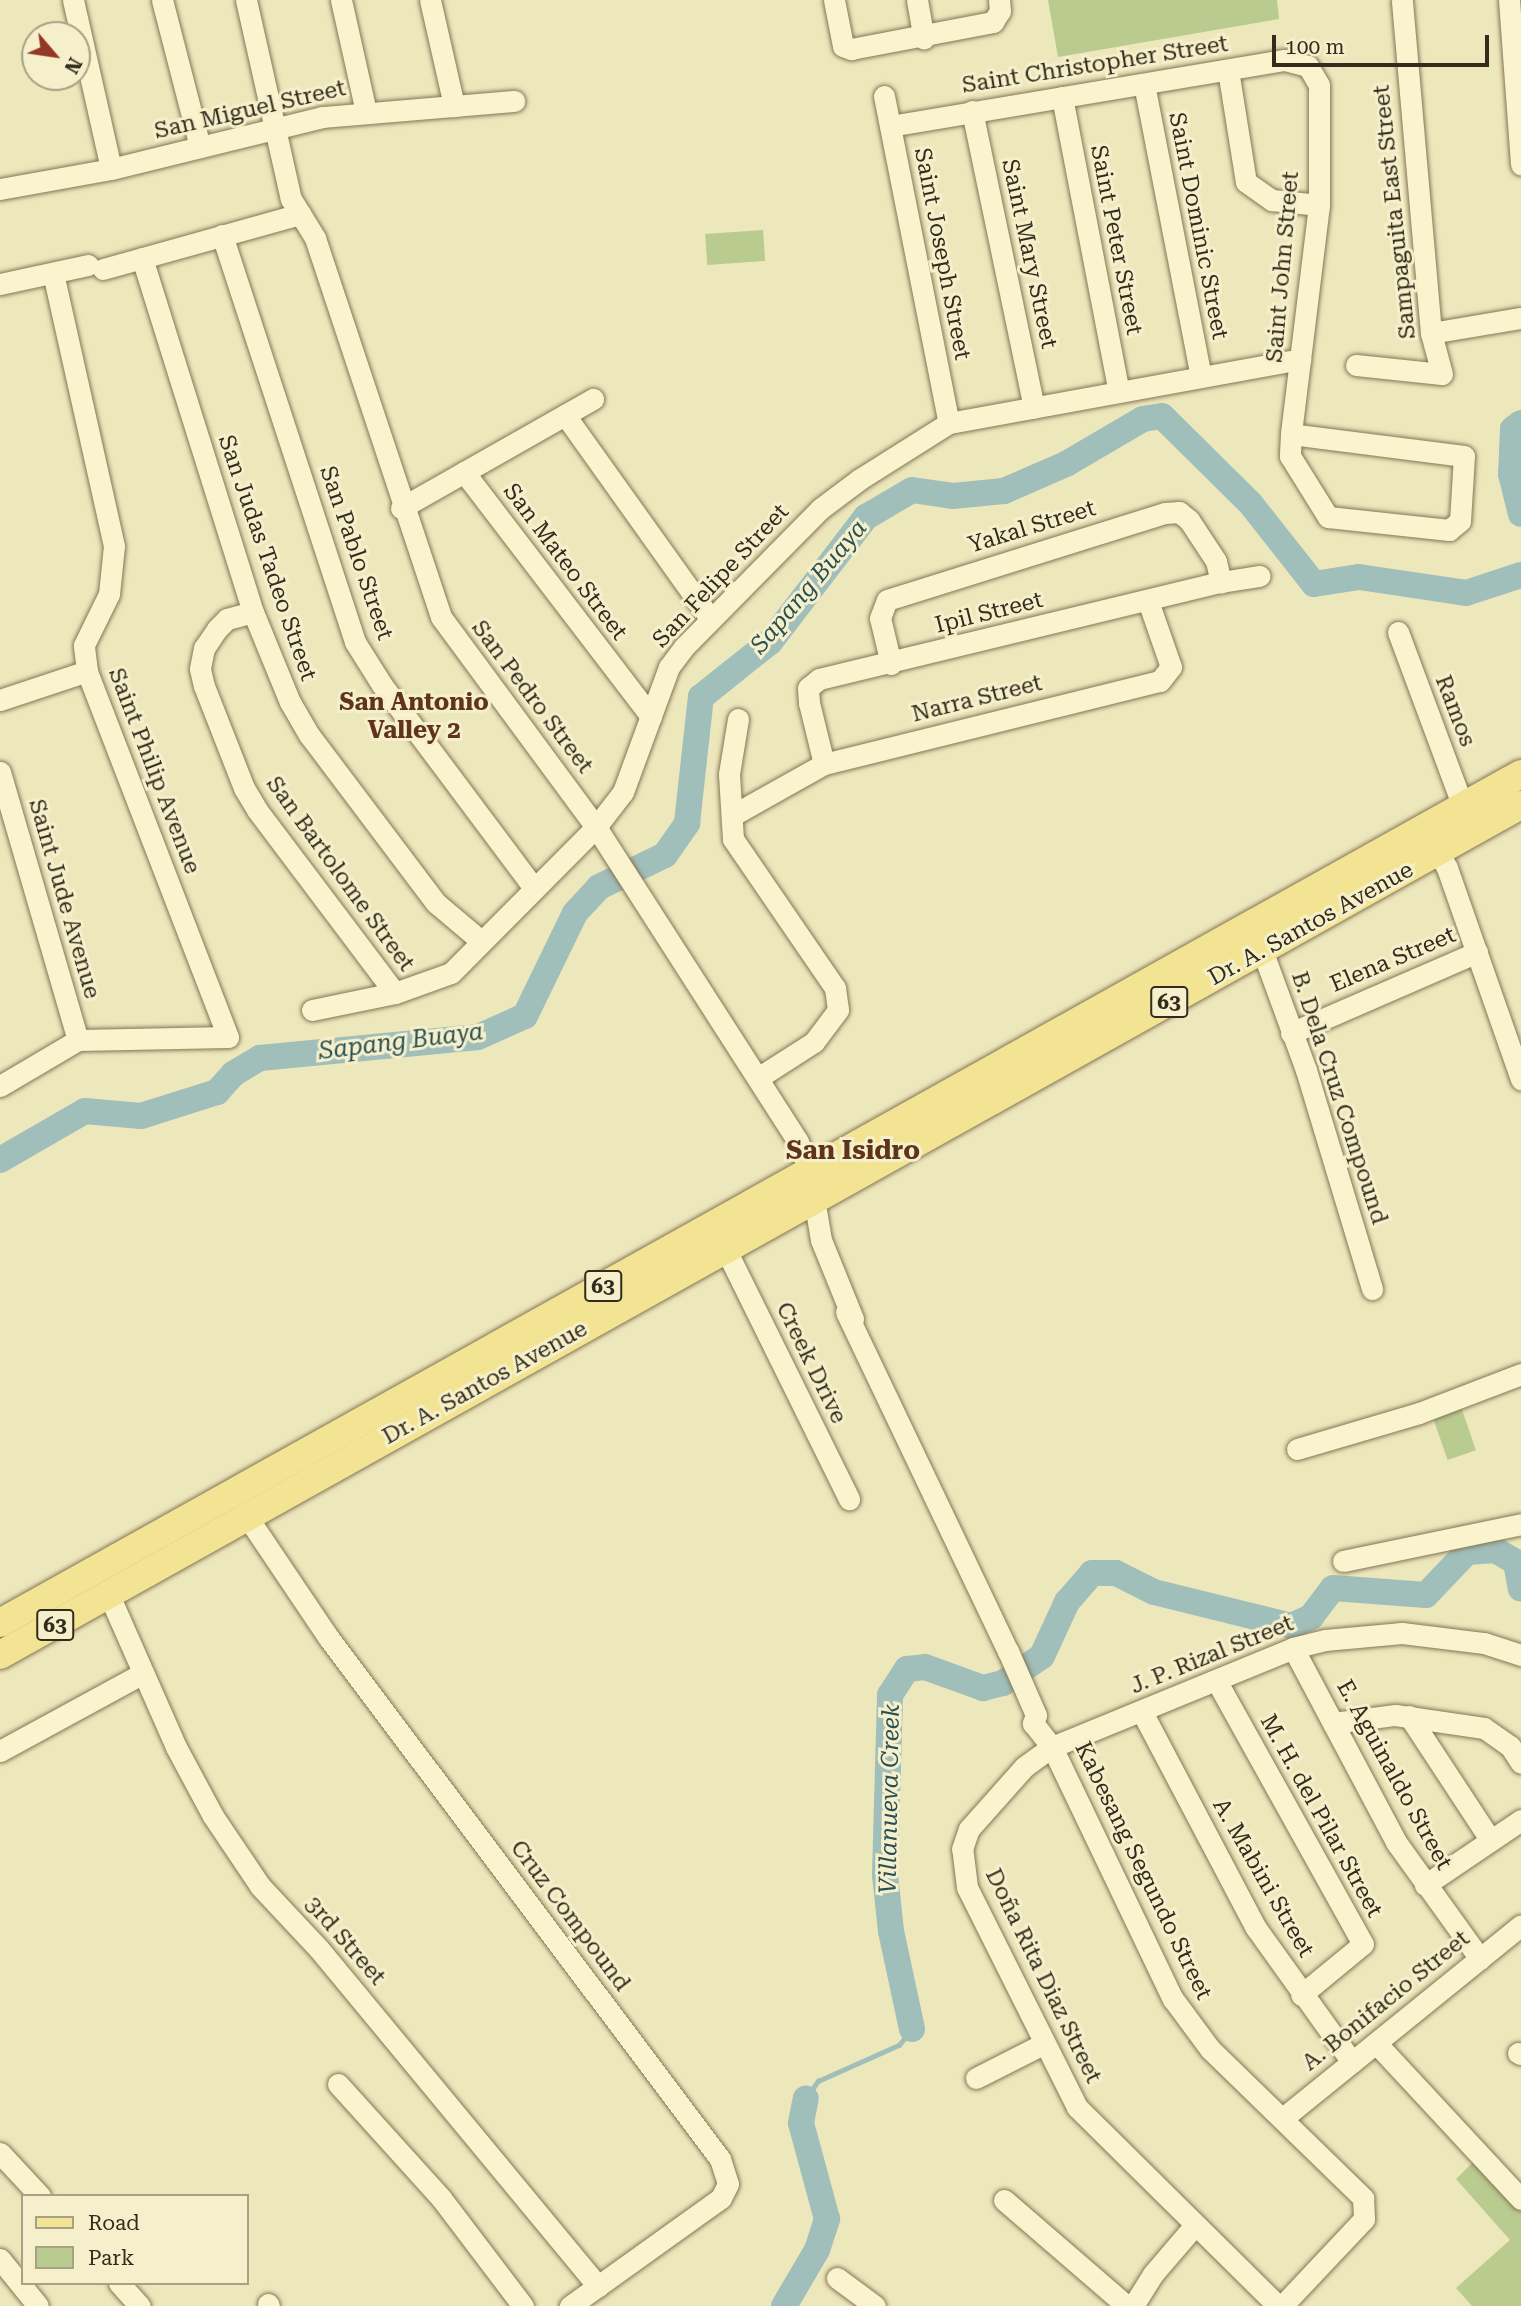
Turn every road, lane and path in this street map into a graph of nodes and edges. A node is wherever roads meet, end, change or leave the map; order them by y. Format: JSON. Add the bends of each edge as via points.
{"nodes":[{"id":1,"x":73,"y":0,"type":"edge"},
{"id":2,"x":162,"y":0,"type":"edge"},
{"id":3,"x":246,"y":0,"type":"edge"},
{"id":4,"x":341,"y":0,"type":"edge"},
{"id":5,"x":430,"y":0,"type":"edge"},
{"id":6,"x":834,"y":0,"type":"edge"},
{"id":7,"x":917,"y":0,"type":"edge"},
{"id":8,"x":1402,"y":0,"type":"edge"},
{"id":9,"x":1509,"y":0,"type":"edge"},
{"id":10,"x":998,"y":9,"type":"edge"},
{"id":11,"x":924,"y":38,"type":"junction"},
{"id":12,"x":1308,"y":66,"type":"joint"},
{"id":13,"x":1228,"y":70,"type":"junction"},
{"id":14,"x":1144,"y":84,"type":"junction"},
{"id":15,"x":884,"y":96,"type":"dead end"},
{"id":16,"x":1062,"y":97,"type":"junction"},
{"id":17,"x":514,"y":101,"type":"dead end"},
{"id":18,"x":454,"y":106,"type":"junction"},
{"id":19,"x":972,"y":111,"type":"junction"},
{"id":20,"x":366,"y":112,"type":"junction"},
{"id":21,"x":890,"y":126,"type":"junction"},
{"id":22,"x":276,"y":127,"type":"junction"},
{"id":23,"x":200,"y":147,"type":"junction"},
{"id":24,"x":1521,"y":165,"type":"edge"},
{"id":25,"x":111,"y":169,"type":"junction"},
{"id":26,"x":0,"y":189,"type":"edge"},
{"id":27,"x":1319,"y":205,"type":"junction"},
{"id":28,"x":300,"y":214,"type":"junction"},
{"id":29,"x":222,"y":235,"type":"junction"},
{"id":30,"x":142,"y":258,"type":"junction"},
{"id":31,"x":52,"y":274,"type":"junction"},
{"id":32,"x":0,"y":284,"type":"edge"},
{"id":33,"x":1521,"y":318,"type":"edge"},
{"id":34,"x":1431,"y":333,"type":"junction"},
{"id":35,"x":1300,"y":359,"type":"junction"},
{"id":36,"x":1356,"y":365,"type":"dead end"},
{"id":37,"x":1201,"y":377,"type":"junction"},
{"id":38,"x":1119,"y":392,"type":"junction"},
{"id":39,"x":593,"y":399,"type":"dead end"},
{"id":40,"x":1034,"y":408,"type":"junction"},
{"id":41,"x":565,"y":415,"type":"junction"},
{"id":42,"x":949,"y":423,"type":"junction"},
{"id":43,"x":1291,"y":434,"type":"junction"},
{"id":44,"x":464,"y":472,"type":"junction"},
{"id":45,"x":401,"y":508,"type":"junction"},
{"id":46,"x":1260,"y":576,"type":"dead end"},
{"id":47,"x":1221,"y":582,"type":"junction"},
{"id":48,"x":1148,"y":601,"type":"junction"},
{"id":49,"x":253,"y":612,"type":"junction"},
{"id":50,"x":710,"y":618,"type":"junction"},
{"id":51,"x":1398,"y":632,"type":"dead end"},
{"id":52,"x":891,"y":664,"type":"junction"},
{"id":53,"x":88,"y":671,"type":"junction"},
{"id":54,"x":0,"y":700,"type":"edge"},
{"id":55,"x":651,"y":717,"type":"junction"},
{"id":56,"x":738,"y":719,"type":"dead end"},
{"id":57,"x":824,"y":764,"type":"junction"},
{"id":58,"x":0,"y":772,"type":"edge"},
{"id":59,"x":1521,"y":774,"type":"edge"},
{"id":60,"x":1521,"y":805,"type":"edge"},
{"id":61,"x":1463,"y":807,"type":"junction"},
{"id":62,"x":733,"y":815,"type":"junction"},
{"id":63,"x":596,"y":827,"type":"junction"},
{"id":64,"x":1425,"y":827,"type":"junction"},
{"id":65,"x":1439,"y":853,"type":"junction"},
{"id":66,"x":533,"y":887,"type":"junction"},
{"id":67,"x":1252,"y":926,"type":"junction"},
{"id":68,"x":480,"y":940,"type":"junction"},
{"id":69,"x":1263,"y":951,"type":"junction"},
{"id":70,"x":1478,"y":952,"type":"junction"},
{"id":71,"x":395,"y":993,"type":"junction"},
{"id":72,"x":312,"y":1010,"type":"dead end"},
{"id":73,"x":1291,"y":1033,"type":"junction"},
{"id":74,"x":78,"y":1041,"type":"junction"},
{"id":75,"x":758,"y":1078,"type":"junction"},
{"id":76,"x":1521,"y":1079,"type":"edge"},
{"id":77,"x":0,"y":1086,"type":"edge"},
{"id":78,"x":812,"y":1183,"type":"junction"},
{"id":79,"x":726,"y":1250,"type":"junction"},
{"id":80,"x":1372,"y":1289,"type":"dead end"},
{"id":81,"x":1521,"y":1374,"type":"edge"},
{"id":82,"x":1297,"y":1449,"type":"dead end"},
{"id":83,"x":849,"y":1499,"type":"dead end"},
{"id":84,"x":230,"y":1515,"type":"junction"},
{"id":85,"x":1521,"y":1524,"type":"edge"},
{"id":86,"x":1343,"y":1561,"type":"dead end"},
{"id":87,"x":109,"y":1595,"type":"junction"},
{"id":88,"x":0,"y":1623,"type":"edge"},
{"id":89,"x":1293,"y":1648,"type":"junction"},
{"id":90,"x":0,"y":1655,"type":"edge"},
{"id":91,"x":1521,"y":1655,"type":"edge"},
{"id":92,"x":141,"y":1674,"type":"junction"},
{"id":93,"x":1216,"y":1680,"type":"junction"},
{"id":94,"x":1142,"y":1712,"type":"junction"},
{"id":95,"x":1409,"y":1716,"type":"junction"},
{"id":96,"x":1040,"y":1723,"type":"junction"},
{"id":97,"x":1333,"y":1723,"type":"junction"},
{"id":98,"x":0,"y":1751,"type":"edge"},
{"id":99,"x":1521,"y":1763,"type":"edge"},
{"id":100,"x":1521,"y":1820,"type":"edge"},
{"id":101,"x":1491,"y":1841,"type":"junction"},
{"id":102,"x":1425,"y":1885,"type":"junction"},
{"id":103,"x":1521,"y":1926,"type":"edge"},
{"id":104,"x":1480,"y":1959,"type":"junction"},
{"id":105,"x":1301,"y":1995,"type":"junction"},
{"id":106,"x":1376,"y":2043,"type":"junction"},
{"id":107,"x":1043,"y":2044,"type":"junction"},
{"id":108,"x":1352,"y":2062,"type":"junction"},
{"id":109,"x":976,"y":2078,"type":"dead end"},
{"id":110,"x":338,"y":2084,"type":"dead end"},
{"id":111,"x":1283,"y":2118,"type":"junction"},
{"id":112,"x":0,"y":2153,"type":"edge"},
{"id":113,"x":38,"y":2194,"type":"edge"},
{"id":114,"x":1521,"y":2199,"type":"edge"},
{"id":115,"x":1004,"y":2200,"type":"dead end"},
{"id":116,"x":1195,"y":2224,"type":"junction"},
{"id":117,"x":0,"y":2259,"type":"edge"},
{"id":118,"x":837,"y":2278,"type":"dead end"},
{"id":119,"x":21,"y":2285,"type":"edge"},
{"id":120,"x":21,"y":2285,"type":"edge"},
{"id":121,"x":121,"y":2285,"type":"edge"},
{"id":122,"x":598,"y":2286,"type":"junction"},
{"id":123,"x":38,"y":2306,"type":"edge"},
{"id":124,"x":140,"y":2306,"type":"edge"},
{"id":125,"x":523,"y":2306,"type":"edge"},
{"id":126,"x":570,"y":2306,"type":"edge"},
{"id":127,"x":875,"y":2306,"type":"edge"},
{"id":128,"x":1127,"y":2306,"type":"edge"},
{"id":129,"x":1133,"y":2306,"type":"edge"},
{"id":130,"x":1280,"y":2306,"type":"edge"}],
"edges":[{"from":1,"to":25,"type":"street"},
{"from":2,"to":23,"type":"street"},
{"from":3,"to":22,"type":"street","name":"San Pedro Street"},
{"from":4,"to":20,"type":"street"},
{"from":5,"to":18,"type":"street"},
{"from":6,"to":11,"type":"street","via":[[847,49]]},
{"from":7,"to":11,"type":"street"},
{"from":8,"to":34,"type":"street","name":"Sampaguita East Street"},
{"from":9,"to":24,"type":"street"},
{"from":10,"to":11,"type":"street"},
{"from":12,"to":13,"type":"street","name":"Saint Christopher Street","via":[[1285,60]]},
{"from":12,"to":27,"type":"street","name":"Saint John Street","via":[[1319,85]]},
{"from":13,"to":14,"type":"street","name":"Saint Christopher Street"},
{"from":13,"to":27,"type":"street","via":[[1246,182],[1272,200]]},
{"from":14,"to":16,"type":"street","name":"Saint Christopher Street"},
{"from":14,"to":37,"type":"street","name":"Saint Dominic Street"},
{"from":15,"to":21,"type":"street","name":"Saint Joseph Street"},
{"from":16,"to":19,"type":"street","name":"Saint Christopher Street"},
{"from":16,"to":38,"type":"street","name":"Saint Peter Street"},
{"from":17,"to":18,"type":"street","name":"San Miguel Street"},
{"from":18,"to":20,"type":"street","name":"San Miguel Street"},
{"from":19,"to":21,"type":"street","name":"Saint Christopher Street"},
{"from":19,"to":40,"type":"street","name":"Saint Mary Street"},
{"from":20,"to":22,"type":"street","name":"San Miguel Street"},
{"from":21,"to":42,"type":"street","name":"Saint Joseph Street"},
{"from":22,"to":23,"type":"street","name":"San Miguel Street"},
{"from":22,"to":28,"type":"street","name":"San Pedro Street","via":[[291,199]]},
{"from":23,"to":25,"type":"street","name":"San Miguel Street"},
{"from":25,"to":26,"type":"street","name":"San Miguel Street"},
{"from":27,"to":35,"type":"street","name":"Saint John Street"},
{"from":28,"to":29,"type":"street"},
{"from":28,"to":45,"type":"street","name":"San Pedro Street","via":[[315,239]]},
{"from":29,"to":30,"type":"street"},
{"from":29,"to":66,"type":"street","name":"San Pablo Street","via":[[355,642]]},
{"from":30,"to":31,"type":"street"},
{"from":30,"to":49,"type":"street","name":"San Judas Tadeo Street"},
{"from":31,"to":32,"type":"street"},
{"from":31,"to":53,"type":"street","name":"Saint Philip Avenue","via":[[114,547],[109,594],[84,645]]},
{"from":33,"to":34,"type":"street"},
{"from":34,"to":36,"type":"street","name":"Sampaguita East Street","via":[[1442,374]]},
{"from":35,"to":37,"type":"street","name":"San Felipe Street"},
{"from":35,"to":43,"type":"street","name":"Saint John Street"},
{"from":37,"to":38,"type":"street","name":"San Felipe Street"},
{"from":38,"to":40,"type":"street","name":"San Felipe Street"},
{"from":39,"to":41,"type":"street"},
{"from":40,"to":42,"type":"street","name":"San Felipe Street"},
{"from":41,"to":44,"type":"street"},
{"from":41,"to":50,"type":"street"},
{"from":42,"to":50,"type":"street","name":"San Felipe Street","via":[[834,496]]},
{"from":43,"to":43,"type":"street","name":"Saint John Street","via":[[1464,456],[1460,521],[1450,530],[1328,517],[1290,456]]},
{"from":44,"to":45,"type":"street"},
{"from":44,"to":55,"type":"street","name":"San Mateo Street"},
{"from":45,"to":63,"type":"street","name":"San Pedro Street","via":[[441,617]]},
{"from":46,"to":47,"type":"street","name":"Ipil Street"},
{"from":47,"to":48,"type":"street","name":"Ipil Street"},
{"from":47,"to":52,"type":"street","name":"Yakal Street","via":[[1216,561],[1189,520],[1179,512],[1165,513],[887,600],[880,618]]},
{"from":48,"to":52,"type":"street","name":"Ipil Street"},
{"from":48,"to":57,"type":"street","name":"Narra Street","via":[[1171,667],[1160,681]]},
{"from":49,"to":68,"type":"street","name":"San Judas Tadeo Street","via":[[273,666],[310,736],[436,903]]},
{"from":49,"to":71,"type":"street","name":"San Bartolome Street","via":[[227,619],[204,648],[204,686],[257,810]]},
{"from":50,"to":55,"type":"street","name":"San Felipe Street","via":[[669,667]]},
{"from":51,"to":61,"type":"street","name":"Ramos"},
{"from":52,"to":57,"type":"street","name":"Ipil Street","via":[[819,679],[808,688]]},
{"from":53,"to":54,"type":"street"},
{"from":53,"to":74,"type":"street","name":"Saint Philip Avenue","via":[[228,1037]]},
{"from":55,"to":63,"type":"street","name":"San Felipe Street","via":[[623,792]]},
{"from":56,"to":62,"type":"street","via":[[729,774]]},
{"from":57,"to":62,"type":"street","name":"Narra Street"},
{"from":58,"to":74,"type":"street","name":"Saint Jude Avenue"},
{"from":59,"to":61,"type":"main road","name":"Dr. A. Santos Avenue","number":"63"},
{"from":60,"to":65,"type":"main road","name":"Dr. A. Santos Avenue","number":"63"},
{"from":61,"to":64,"type":"main road","name":"Dr. A. Santos Avenue","number":"63"},
{"from":62,"to":75,"type":"street","via":[[733,839],[835,988],[838,1010],[814,1042]]},
{"from":63,"to":66,"type":"street","name":"San Felipe Street"},
{"from":63,"to":75,"type":"street","name":"San Pedro Street"},
{"from":64,"to":65,"type":"street"},
{"from":64,"to":67,"type":"main road","name":"Dr. A. Santos Avenue","number":"63"},
{"from":65,"to":69,"type":"main road","name":"Dr. A. Santos Avenue","number":"63"},
{"from":65,"to":70,"type":"street"},
{"from":66,"to":68,"type":"street","name":"San Felipe Street"},
{"from":67,"to":69,"type":"street","name":"B. Dela Cruz Compound"},
{"from":67,"to":78,"type":"main road","name":"Dr. A. Santos Avenue","number":"63"},
{"from":68,"to":71,"type":"street","name":"San Felipe Street","via":[[451,973]]},
{"from":69,"to":73,"type":"street","name":"B. Dela Cruz Compound"},
{"from":69,"to":78,"type":"main road","name":"Dr. A. Santos Avenue","number":"63"},
{"from":70,"to":73,"type":"street","name":"Elena Street"},
{"from":70,"to":76,"type":"street"},
{"from":71,"to":72,"type":"street","name":"San Felipe Street"},
{"from":73,"to":80,"type":"street","name":"B. Dela Cruz Compound"},
{"from":74,"to":77,"type":"street"},
{"from":75,"to":78,"type":"street","name":"San Pedro Street","via":[[798,1142]]},
{"from":78,"to":79,"type":"main road","name":"Dr. A. Santos Avenue","number":"63"},
{"from":78,"to":84,"type":"main road","name":"Dr. A. Santos Avenue","number":"63"},
{"from":78,"to":96,"type":"street","name":"Kabesang Segundo Street","via":[[821,1240],[849,1317]]},
{"from":79,"to":83,"type":"street","name":"Creek Drive"},
{"from":79,"to":84,"type":"main road","name":"Dr. A. Santos Avenue","number":"63"},
{"from":81,"to":82,"type":"street","via":[[1419,1413]]},
{"from":84,"to":87,"type":"main road","name":"Dr. A. Santos Avenue","number":"63"},
{"from":84,"to":88,"type":"main road","name":"Dr. A. Santos Avenue","number":"63"},
{"from":84,"to":122,"type":"street","name":"Cruz Compound","via":[[328,1637],[720,2159],[727,2184],[721,2198]]},
{"from":85,"to":86,"type":"street"},
{"from":87,"to":90,"type":"main road","name":"Dr. A. Santos Avenue","number":"63"},
{"from":87,"to":92,"type":"street","name":"3rd Street"},
{"from":89,"to":91,"type":"street","name":"J. P. Rizal Street","via":[[1325,1640],[1402,1633],[1484,1643]]},
{"from":89,"to":93,"type":"street","name":"J. P. Rizal Street"},
{"from":89,"to":97,"type":"street","name":"E. Aguinaldo Street"},
{"from":92,"to":98,"type":"street"},
{"from":92,"to":122,"type":"street","name":"3rd Street","via":[[213,1816],[260,1886],[320,1948]]},
{"from":93,"to":94,"type":"street","name":"J. P. Rizal Street"},
{"from":93,"to":105,"type":"street","name":"M. H. del Pilar Street","via":[[1363,1944]]},
{"from":94,"to":96,"type":"street","name":"J. P. Rizal Street"},
{"from":94,"to":105,"type":"street","name":"A. Mabini Street","via":[[1256,1928]]},
{"from":95,"to":97,"type":"street"},
{"from":95,"to":99,"type":"street","via":[[1484,1728],[1510,1746]]},
{"from":95,"to":101,"type":"street"},
{"from":96,"to":107,"type":"street","name":"Doña Rita Diaz Street","via":[[969,1829],[962,1849],[967,1887]]},
{"from":96,"to":111,"type":"street","name":"Kabesang Segundo Street","via":[[1173,1999],[1210,2049]]},
{"from":97,"to":102,"type":"street","name":"E. Aguinaldo Street","via":[[1396,1842]]},
{"from":100,"to":101,"type":"street"},
{"from":101,"to":102,"type":"street"},
{"from":102,"to":104,"type":"street","name":"E. Aguinaldo Street"},
{"from":103,"to":104,"type":"street","name":"A. Bonifacio Street"},
{"from":104,"to":106,"type":"street","name":"A. Bonifacio Street"},
{"from":105,"to":108,"type":"street","name":"A. Mabini Street"},
{"from":106,"to":108,"type":"street","name":"A. Bonifacio Street"},
{"from":106,"to":114,"type":"street"},
{"from":107,"to":109,"type":"street"},
{"from":107,"to":116,"type":"street","name":"Doña Rita Diaz Street","via":[[1077,2107]]},
{"from":108,"to":111,"type":"street","name":"A. Bonifacio Street"},
{"from":110,"to":125,"type":"street","via":[[442,2198]]},
{"from":111,"to":130,"type":"street","name":"Kabesang Segundo Street","via":[[1363,2198],[1365,2209],[1363,2219]]},
{"from":112,"to":113,"type":"street"},
{"from":115,"to":128,"type":"street"},
{"from":116,"to":129,"type":"street"},
{"from":116,"to":130,"type":"street","name":"Doña Rita Diaz Street"},
{"from":117,"to":120,"type":"street"},
{"from":118,"to":127,"type":"street"},
{"from":119,"to":123,"type":"street"},
{"from":121,"to":124,"type":"street"},
{"from":122,"to":126,"type":"street","name":"Cruz Compound"}]}
